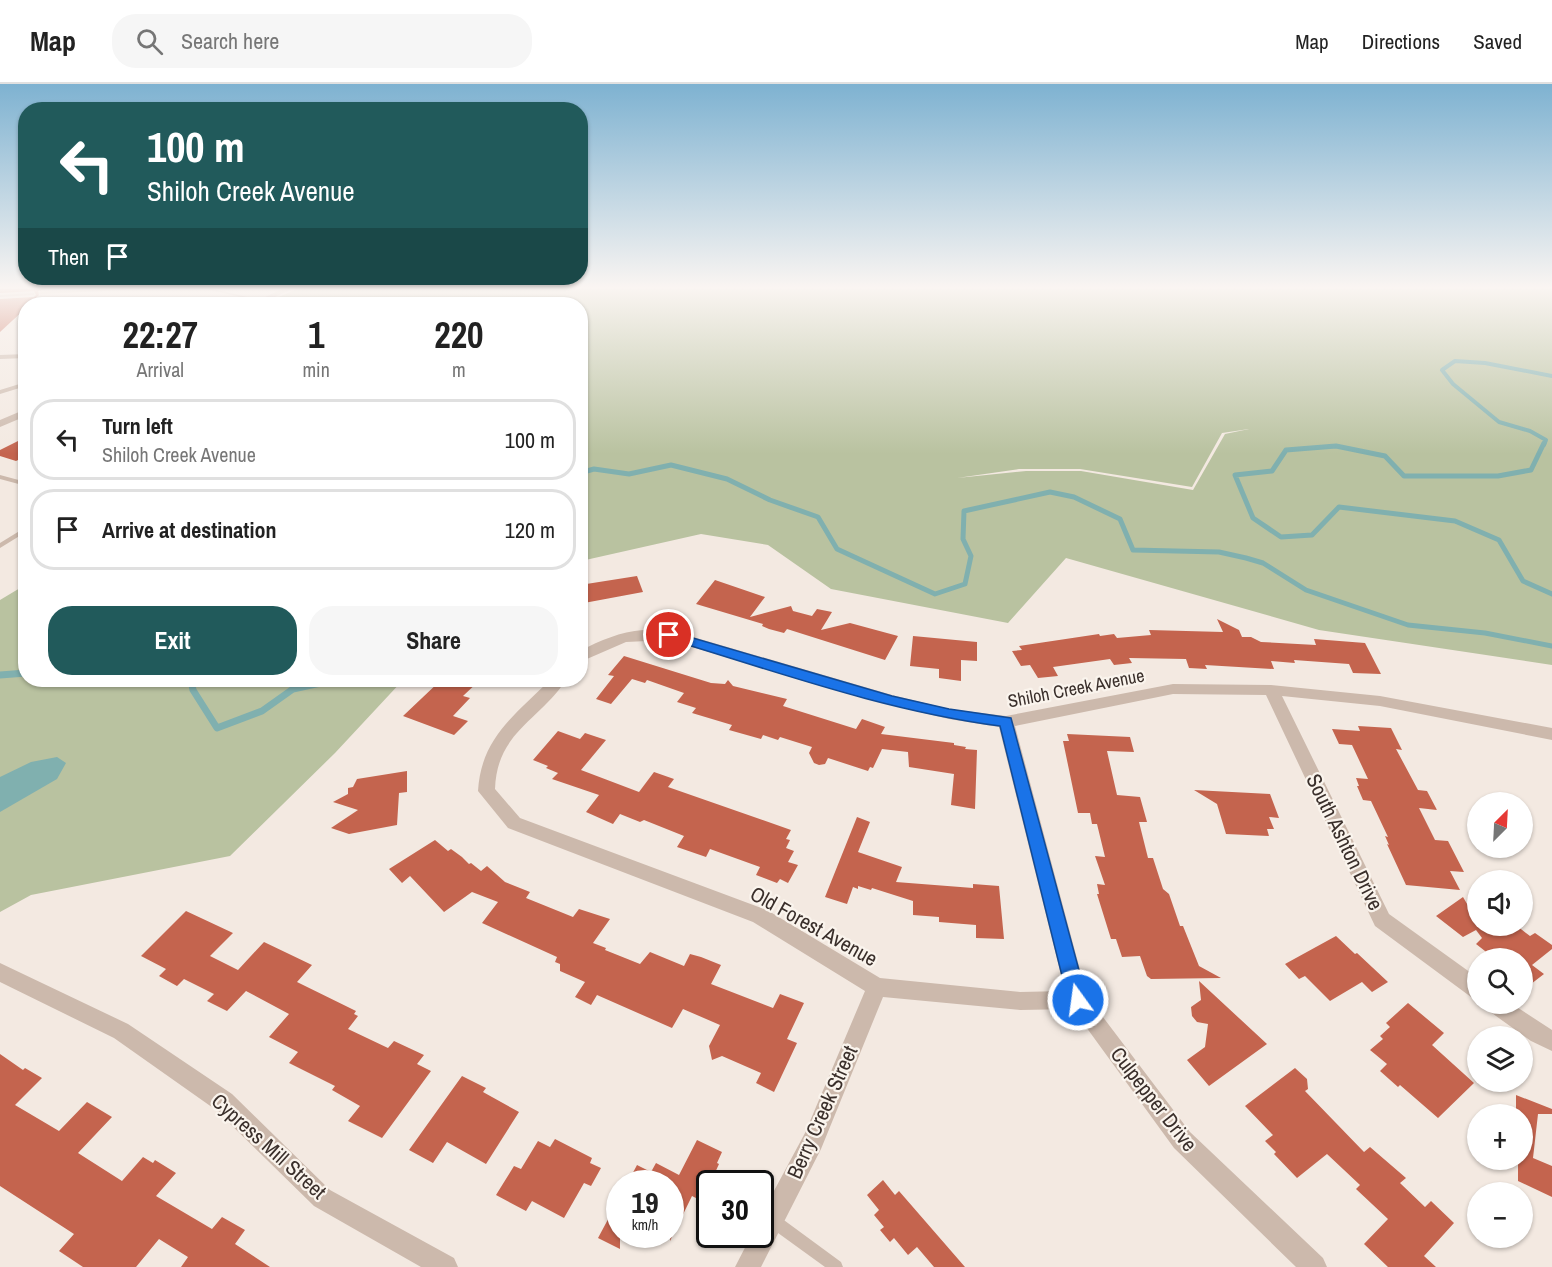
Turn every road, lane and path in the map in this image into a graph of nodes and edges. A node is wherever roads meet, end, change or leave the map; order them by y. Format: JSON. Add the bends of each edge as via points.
{"nodes":[{"id":1,"x":18,"y":356,"type":"edge"},
{"id":2,"x":0,"y":357,"type":"edge"},
{"id":3,"x":18,"y":386,"type":"edge"},
{"id":4,"x":0,"y":392,"type":"edge"},
{"id":5,"x":18,"y":416,"type":"edge"},
{"id":6,"x":0,"y":424,"type":"edge"},
{"id":7,"x":0,"y":477,"type":"edge"},
{"id":8,"x":18,"y":482,"type":"edge"},
{"id":9,"x":18,"y":534,"type":"edge"},
{"id":10,"x":0,"y":546,"type":"edge"},
{"id":11,"x":588,"y":653,"type":"edge"},
{"id":12,"x":551,"y":687,"type":"edge"},
{"id":13,"x":1271,"y":690,"type":"junction"},
{"id":14,"x":1006,"y":722,"type":"junction"},
{"id":15,"x":1552,"y":734,"type":"edge"},
{"id":16,"x":0,"y":972,"type":"edge"},
{"id":17,"x":1467,"y":982,"type":"edge"},
{"id":18,"x":877,"y":987,"type":"junction"},
{"id":19,"x":1078,"y":1000,"type":"junction"},
{"id":20,"x":1510,"y":1014,"type":"edge"},
{"id":21,"x":1552,"y":1041,"type":"edge"},
{"id":22,"x":774,"y":1216,"type":"edge"},
{"id":23,"x":774,"y":1221,"type":"edge"},
{"id":24,"x":757,"y":1248,"type":"edge"},
{"id":25,"x":445,"y":1267,"type":"edge"},
{"id":26,"x":747,"y":1267,"type":"edge"},
{"id":27,"x":836,"y":1267,"type":"edge"},
{"id":28,"x":1314,"y":1267,"type":"edge"}],
"edges":[{"from":1,"to":2,"type":"lane"},
{"from":3,"to":4,"type":"lane"},
{"from":5,"to":6,"type":"street"},
{"from":7,"to":8,"type":"lane"},
{"from":9,"to":10,"type":"lane"},
{"from":11,"to":14,"type":"street","name":"Shiloh Creek Avenue","via":[[615,638],[643,633],[669,635],[891,700]]},
{"from":12,"to":18,"type":"street","name":"Old Forest Avenue","via":[[497,745],[487,771],[486,791],[514,824],[760,916]]},
{"from":13,"to":14,"type":"street","name":"Shiloh Creek Avenue","via":[[1173,689]]},
{"from":13,"to":15,"type":"street","name":"Shiloh Creek Avenue","via":[[1380,701]]},
{"from":13,"to":17,"type":"street","name":"South Ashton Drive","via":[[1382,920]]},
{"from":14,"to":19,"type":"street","name":"Culpepper Drive"},
{"from":16,"to":25,"type":"street","name":"Cypress Mill Street","via":[[121,1031],[224,1102],[322,1198]]},
{"from":18,"to":19,"type":"street","name":"Old Forest Avenue","via":[[1020,1001]]},
{"from":18,"to":22,"type":"street","name":"Berry Creek Street","via":[[813,1141]]},
{"from":19,"to":28,"type":"street","name":"Culpepper Drive","via":[[1182,1140]]},
{"from":20,"to":21,"type":"street"},
{"from":23,"to":27,"type":"lane"},
{"from":24,"to":26,"type":"street","name":"Berry Creek Street"}]}
